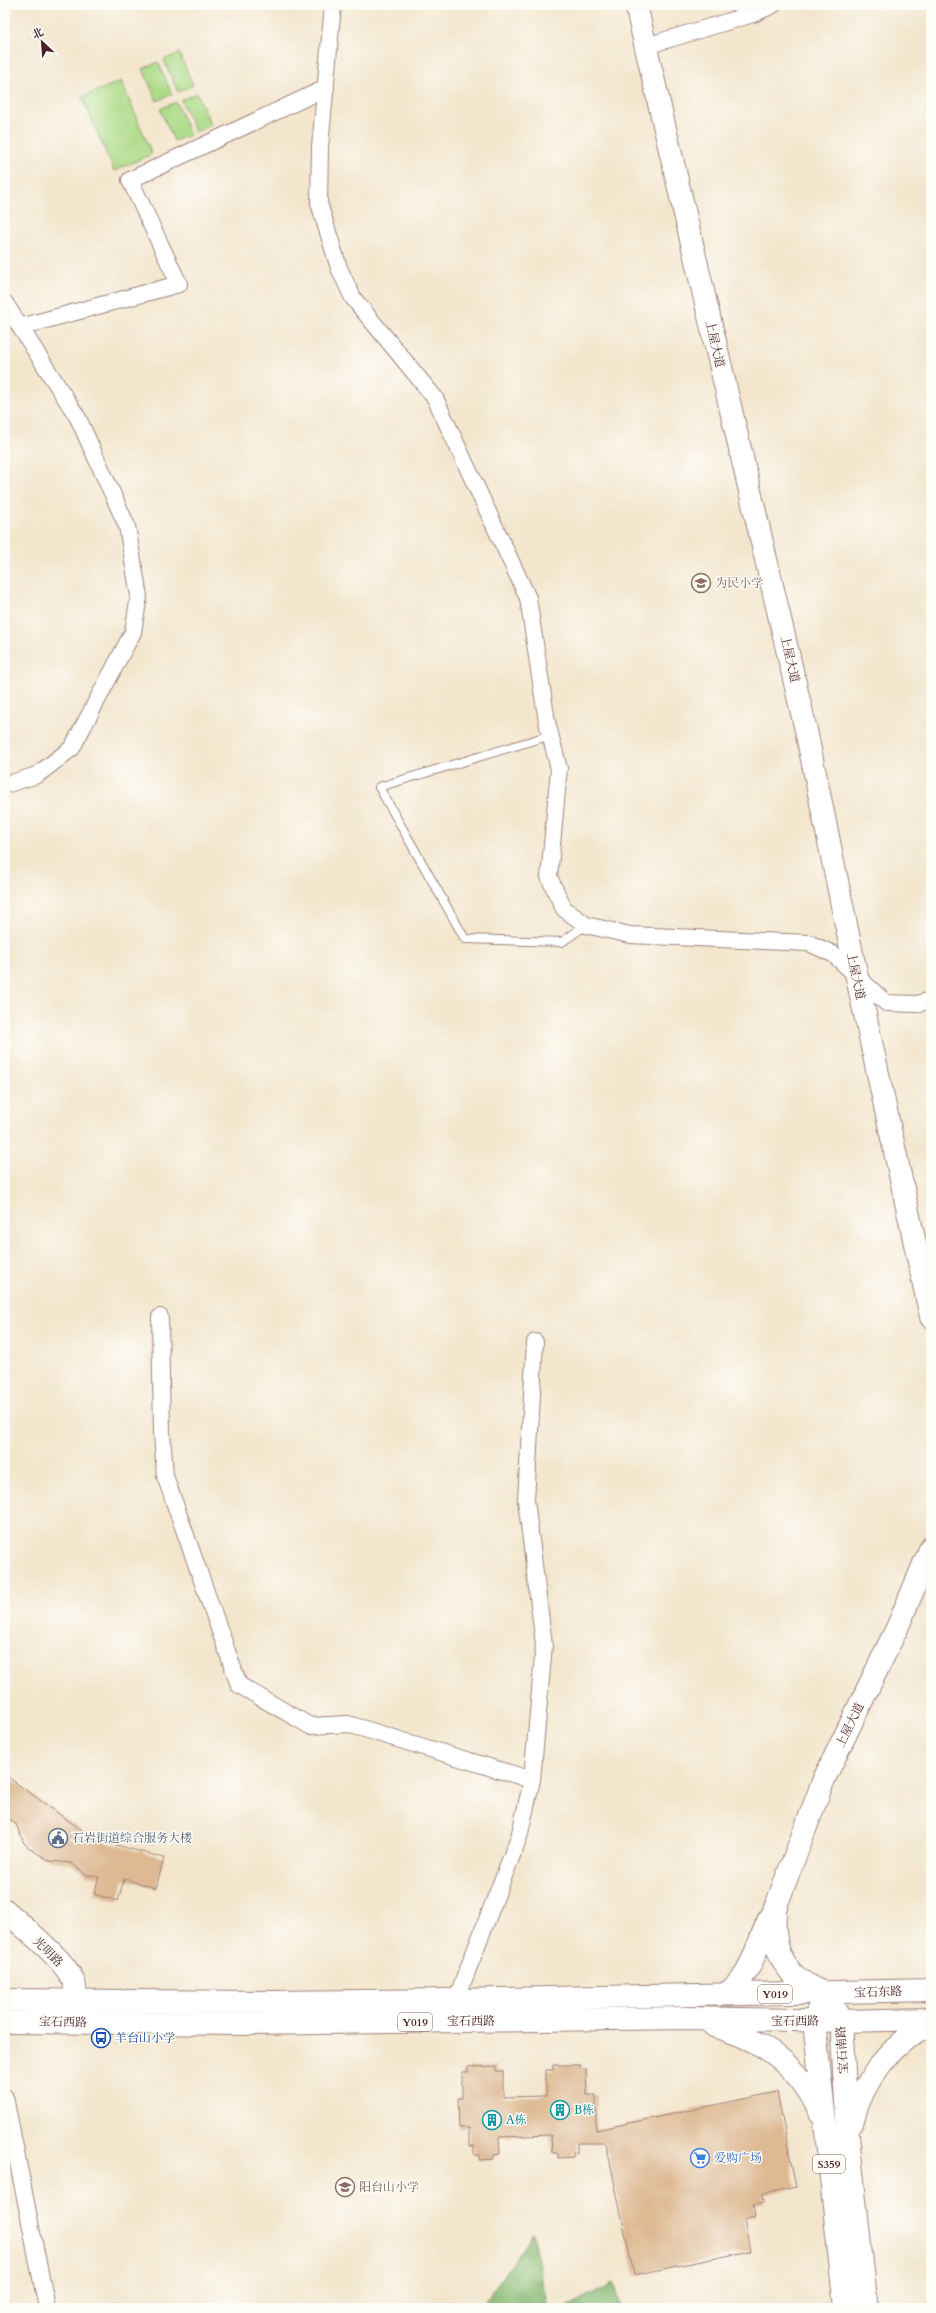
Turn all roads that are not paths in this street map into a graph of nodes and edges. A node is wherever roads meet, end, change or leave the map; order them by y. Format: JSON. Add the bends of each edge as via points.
{"nodes":[{"id":1,"x":334,"y":5,"type":"edge"},
{"id":2,"x":636,"y":5,"type":"edge"},
{"id":3,"x":773,"y":5,"type":"edge"},
{"id":4,"x":646,"y":46,"type":"junction"},
{"id":5,"x":326,"y":88,"type":"junction"},
{"id":6,"x":5,"y":303,"type":"edge"},
{"id":7,"x":20,"y":327,"type":"junction"},
{"id":8,"x":551,"y":735,"type":"junction"},
{"id":9,"x":5,"y":785,"type":"edge"},
{"id":10,"x":586,"y":925,"type":"junction"},
{"id":11,"x":856,"y":973,"type":"junction"},
{"id":12,"x":931,"y":1000,"type":"edge"},
{"id":13,"x":160,"y":1317,"type":"dead end"},
{"id":14,"x":931,"y":1317,"type":"edge"},
{"id":15,"x":535,"y":1342,"type":"dead end"},
{"id":16,"x":931,"y":1547,"type":"edge"},
{"id":17,"x":532,"y":1780,"type":"junction"},
{"id":18,"x":776,"y":1906,"type":"junction"},
{"id":19,"x":5,"y":1910,"type":"edge"},
{"id":20,"x":931,"y":1990,"type":"edge"},
{"id":21,"x":825,"y":1993,"type":"junction"},
{"id":22,"x":725,"y":1994,"type":"junction"},
{"id":23,"x":10,"y":2000,"type":"edge"},
{"id":24,"x":456,"y":2000,"type":"junction"},
{"id":25,"x":76,"y":2001,"type":"junction"},
{"id":26,"x":688,"y":2018,"type":"junction"},
{"id":27,"x":931,"y":2019,"type":"edge"},
{"id":28,"x":814,"y":2021,"type":"junction"},
{"id":29,"x":841,"y":2021,"type":"junction"},
{"id":30,"x":10,"y":2022,"type":"edge"},
{"id":31,"x":931,"y":2024,"type":"edge"},
{"id":32,"x":5,"y":2097,"type":"edge"},
{"id":33,"x":824,"y":2121,"type":"junction"},
{"id":34,"x":848,"y":2136,"type":"junction"},
{"id":35,"x":47,"y":2308,"type":"edge"},
{"id":36,"x":845,"y":2308,"type":"edge"},
{"id":37,"x":867,"y":2308,"type":"edge"}],
"edges":[{"from":1,"to":5,"type":"street"},
{"from":2,"to":4,"type":"main road","name":"上屋大道"},
{"from":3,"to":4,"type":"street","via":[[754,14]]},
{"from":4,"to":11,"type":"main road","name":"上屋大道","via":[[806,730]]},
{"from":5,"to":7,"type":"street","via":[[130,180],[179,284]]},
{"from":5,"to":8,"type":"street","via":[[320,147],[319,203],[339,268],[353,298],[435,398],[528,598]]},
{"from":6,"to":7,"type":"street"},
{"from":7,"to":9,"type":"street","via":[[78,418],[127,526],[139,596],[133,632],[72,748],[37,775]]},
{"from":8,"to":10,"type":"street","via":[[559,769],[549,877],[564,909]]},
{"from":8,"to":10,"type":"lane","via":[[379,787],[465,939],[562,942]]},
{"from":10,"to":11,"type":"street","via":[[630,935],[809,943],[833,954]]},
{"from":11,"to":12,"type":"street","via":[[886,1003],[917,1004]]},
{"from":11,"to":14,"type":"main road","name":"上屋大道"},
{"from":13,"to":17,"type":"street","via":[[165,1476],[239,1685],[310,1726],[348,1724]]},
{"from":15,"to":17,"type":"street","via":[[526,1500],[544,1645]]},
{"from":16,"to":18,"type":"main road","name":"上屋大道","via":[[898,1626],[824,1779]]},
{"from":17,"to":24,"type":"street","via":[[519,1837]]},
{"from":18,"to":21,"type":"main road","name":"上屋大道","via":[[779,1956],[798,1979]]},
{"from":18,"to":22,"type":"main road","name":"上屋大道","via":[[738,1984]]},
{"from":19,"to":25,"type":"main road","name":"光明路","via":[[70,1974],[76,1988]]},
{"from":20,"to":21,"type":"main road","name":"宝石东路"},
{"from":21,"to":22,"type":"main road","name":"宝石西路","number":"Y019"},
{"from":21,"to":28,"type":"main road","name":"宝石南路","number":"S359"},
{"from":21,"to":29,"type":"main road","name":"宝石南路","number":"S359"},
{"from":22,"to":24,"type":"main road","name":"宝石西路","number":"Y019"},
{"from":23,"to":25,"type":"main road","name":"宝石西路","number":"Y019"},
{"from":24,"to":25,"type":"main road","name":"宝石西路","number":"Y019"},
{"from":26,"to":28,"type":"main road","name":"宝石西路","number":"Y019"},
{"from":26,"to":30,"type":"main road","name":"宝石西路","number":"Y019","via":[[303,2024]]},
{"from":26,"to":33,"type":"main road","via":[[749,2038],[767,2048],[795,2072]]},
{"from":27,"to":29,"type":"main road"},
{"from":28,"to":29,"type":"main road","name":"宝石西路","number":"Y019"},
{"from":28,"to":33,"type":"main road","name":"宝石南路","number":"S359"},
{"from":29,"to":34,"type":"main road","name":"宝石南路","number":"S359"},
{"from":31,"to":34,"type":"main road","number":"S359","via":[[898,2047],[871,2077],[854,2110]]},
{"from":32,"to":35,"type":"street"},
{"from":33,"to":36,"type":"main road","name":"宝石南路","number":"S359"},
{"from":34,"to":37,"type":"main road","name":"宝石南路","number":"S359"}]}
